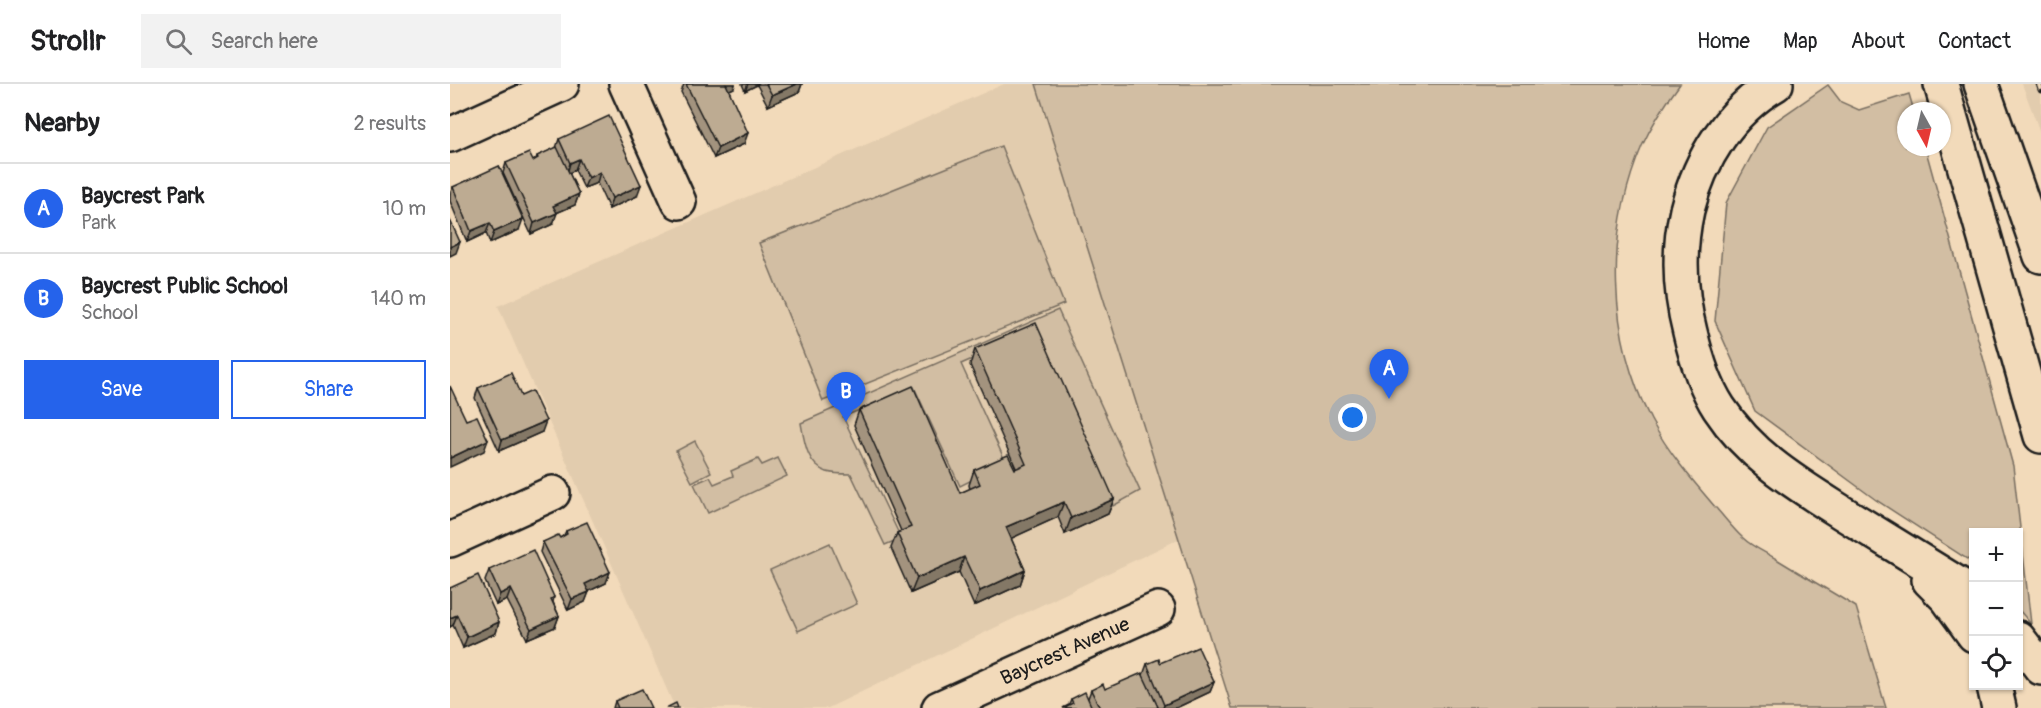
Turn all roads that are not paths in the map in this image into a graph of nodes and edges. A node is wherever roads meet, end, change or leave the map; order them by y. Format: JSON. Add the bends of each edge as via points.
{"nodes":[{"id":1,"x":562,"y":84,"type":"edge"},
{"id":2,"x":626,"y":84,"type":"edge"},
{"id":3,"x":1776,"y":84,"type":"edge"},
{"id":4,"x":1941,"y":84,"type":"edge"},
{"id":5,"x":1984,"y":92,"type":"edge"},
{"id":6,"x":450,"y":135,"type":"edge"},
{"id":7,"x":679,"y":202,"type":"dead end"},
{"id":8,"x":2041,"y":256,"type":"edge"},
{"id":9,"x":2041,"y":436,"type":"edge"},
{"id":10,"x":553,"y":493,"type":"dead end"},
{"id":11,"x":1863,"y":525,"type":"junction"},
{"id":12,"x":450,"y":540,"type":"edge"},
{"id":13,"x":1969,"y":592,"type":"edge"},
{"id":14,"x":1158,"y":609,"type":"dead end"},
{"id":15,"x":1969,"y":628,"type":"edge"},
{"id":16,"x":2023,"y":643,"type":"edge"},
{"id":17,"x":2041,"y":668,"type":"edge"},
{"id":18,"x":1995,"y":690,"type":"edge"},
{"id":19,"x":939,"y":708,"type":"edge"},
{"id":20,"x":1999,"y":708,"type":"edge"}],
"edges":[{"from":1,"to":6,"type":"main road"},
{"from":2,"to":7,"type":"main road"},
{"from":3,"to":11,"type":"main road","via":[[1736,116],[1701,167],[1684,226],[1681,255],[1687,320],[1704,377],[1734,429],[1761,458],[1789,479]]},
{"from":4,"to":9,"type":"main road"},
{"from":5,"to":8,"type":"main road"},
{"from":10,"to":12,"type":"main road"},
{"from":11,"to":13,"type":"main road"},
{"from":11,"to":15,"type":"main road","via":[[1917,568],[1947,598]]},
{"from":14,"to":19,"type":"main road","name":"Baycrest Avenue"},
{"from":16,"to":17,"type":"main road"},
{"from":18,"to":20,"type":"main road"}]}
